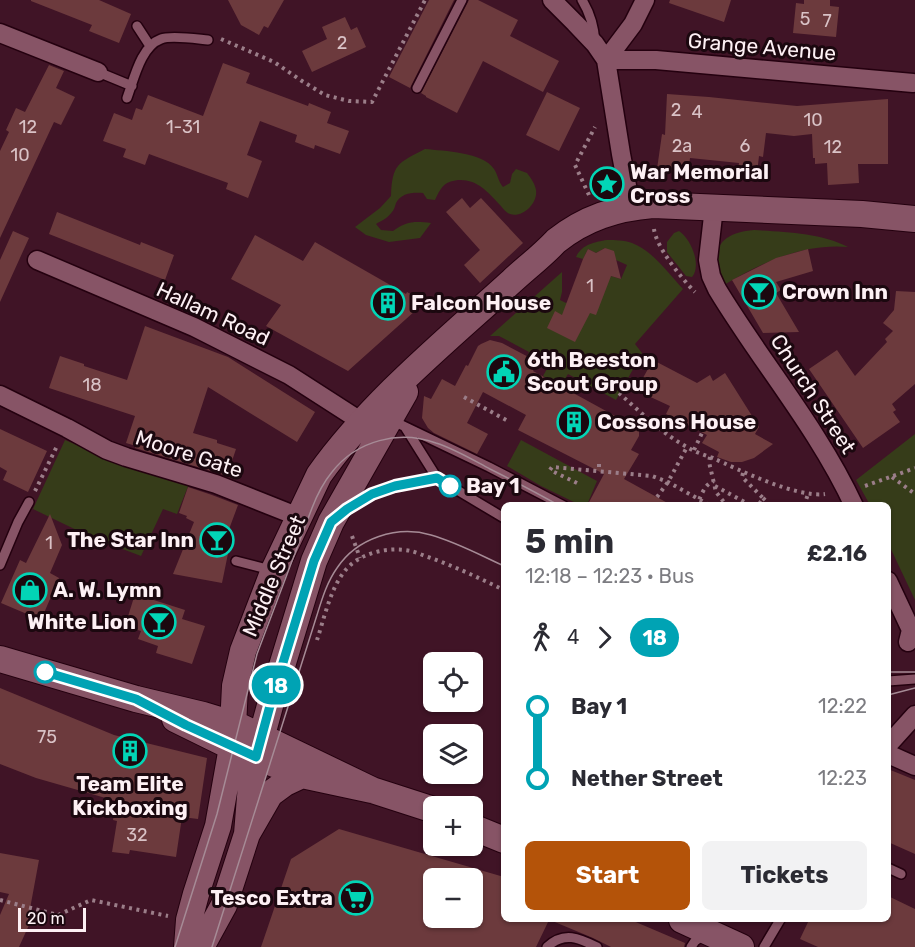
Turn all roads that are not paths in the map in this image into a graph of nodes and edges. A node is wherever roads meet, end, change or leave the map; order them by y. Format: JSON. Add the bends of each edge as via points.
{"nodes":[{"id":1,"x":462,"y":0,"type":"edge"},
{"id":2,"x":552,"y":0,"type":"edge"},
{"id":3,"x":582,"y":0,"type":"edge"},
{"id":4,"x":645,"y":0,"type":"edge"},
{"id":5,"x":137,"y":26,"type":"dead end"},
{"id":6,"x":2,"y":39,"type":"edge"},
{"id":7,"x":208,"y":40,"type":"road end"},
{"id":8,"x":595,"y":44,"type":"junction"},
{"id":9,"x":150,"y":46,"type":"junction"},
{"id":10,"x":606,"y":60,"type":"junction"},
{"id":11,"x":98,"y":72,"type":"joint"},
{"id":12,"x":913,"y":83,"type":"dead end"},
{"id":13,"x":132,"y":86,"type":"junction"},
{"id":14,"x":417,"y":88,"type":"dead end"},
{"id":15,"x":127,"y":98,"type":"dead end"},
{"id":16,"x":642,"y":206,"type":"junction"},
{"id":17,"x":714,"y":207,"type":"junction"},
{"id":18,"x":915,"y":219,"type":"edge"},
{"id":19,"x":37,"y":260,"type":"dead end"},
{"id":20,"x":431,"y":355,"type":"junction"},
{"id":21,"x":0,"y":395,"type":"edge"},
{"id":22,"x":362,"y":422,"type":"junction"},
{"id":23,"x":396,"y":422,"type":"junction"},
{"id":24,"x":328,"y":462,"type":"junction"},
{"id":25,"x":437,"y":478,"type":"junction"},
{"id":26,"x":850,"y":498,"type":"edge"},
{"id":27,"x":29,"y":502,"type":"road end"},
{"id":28,"x":556,"y":502,"type":"edge"},
{"id":29,"x":501,"y":516,"type":"edge"},
{"id":30,"x":299,"y":517,"type":"junction"},
{"id":31,"x":331,"y":522,"type":"junction"},
{"id":32,"x":236,"y":561,"type":"dead end"},
{"id":33,"x":0,"y":565,"type":"edge"},
{"id":34,"x":274,"y":570,"type":"junction"},
{"id":35,"x":891,"y":587,"type":"edge"},
{"id":36,"x":909,"y":642,"type":"dead end"},
{"id":37,"x":0,"y":658,"type":"edge"},
{"id":38,"x":915,"y":679,"type":"edge"},
{"id":39,"x":891,"y":681,"type":"edge"},
{"id":40,"x":915,"y":715,"type":"edge"},
{"id":41,"x":232,"y":736,"type":"junction"},
{"id":42,"x":891,"y":742,"type":"edge"},
{"id":43,"x":259,"y":747,"type":"junction"},
{"id":44,"x":891,"y":755,"type":"edge"},
{"id":45,"x":915,"y":766,"type":"edge"},
{"id":46,"x":302,"y":775,"type":"junction"},
{"id":47,"x":372,"y":790,"type":"junction"},
{"id":48,"x":423,"y":806,"type":"edge"},
{"id":49,"x":483,"y":831,"type":"edge"},
{"id":50,"x":247,"y":834,"type":"junction"},
{"id":51,"x":501,"y":839,"type":"edge"},
{"id":52,"x":891,"y":870,"type":"edge"},
{"id":53,"x":900,"y":874,"type":"dead end"},
{"id":54,"x":684,"y":922,"type":"edge"},
{"id":55,"x":779,"y":922,"type":"edge"},
{"id":56,"x":700,"y":939,"type":"edge"},
{"id":57,"x":187,"y":947,"type":"edge"},
{"id":58,"x":201,"y":947,"type":"edge"},
{"id":59,"x":547,"y":947,"type":"edge"},
{"id":60,"x":597,"y":947,"type":"edge"},
{"id":61,"x":741,"y":947,"type":"edge"},
{"id":62,"x":764,"y":947,"type":"edge"}],
"edges":[{"from":1,"to":14,"type":"lane"},
{"from":2,"to":8,"type":"street"},
{"from":3,"to":8,"type":"lane","via":[[594,29]]},
{"from":4,"to":10,"type":"street","via":[[633,24]]},
{"from":5,"to":9,"type":"lane"},
{"from":6,"to":11,"type":"street"},
{"from":7,"to":9,"type":"lane","via":[[162,38]]},
{"from":8,"to":10,"type":"street"},
{"from":9,"to":13,"type":"lane"},
{"from":10,"to":12,"type":"street","name":"Grange Avenue","via":[[656,60]]},
{"from":10,"to":16,"type":"street","via":[[621,154]]},
{"from":11,"to":13,"type":"lane"},
{"from":13,"to":15,"type":"lane"},
{"from":16,"to":17,"type":"main road","name":"Middle Street"},
{"from":16,"to":20,"type":"main road","name":"Middle Street","via":[[598,216],[562,236]]},
{"from":17,"to":18,"type":"main road","name":"Middle Street"},
{"from":17,"to":26,"type":"street","name":"Church Street","via":[[708,260],[711,276],[724,302],[801,414]]},
{"from":19,"to":22,"type":"street","name":"Hallam Road","via":[[194,327],[289,375]]},
{"from":20,"to":22,"type":"main road","name":"Middle Street"},
{"from":20,"to":23,"type":"main road","name":"Middle Street","via":[[401,397]]},
{"from":21,"to":30,"type":"street","name":"Moore Gate","via":[[107,450],[216,484]]},
{"from":22,"to":24,"type":"main road","name":"Middle Street"},
{"from":23,"to":24,"type":"main road","via":[[381,417],[373,419],[341,454]]},
{"from":23,"to":25,"type":"lane","via":[[411,435]]},
{"from":23,"to":28,"type":"lane"},
{"from":23,"to":31,"type":"main road","name":"Middle Street"},
{"from":24,"to":30,"type":"main road","name":"Middle Street"},
{"from":25,"to":29,"type":"lane"},
{"from":25,"to":31,"type":"lane","via":[[372,494]]},
{"from":27,"to":33,"type":"lane"},
{"from":30,"to":34,"type":"main road","name":"Middle Street"},
{"from":31,"to":43,"type":"main road","name":"Middle Street","via":[[314,561]]},
{"from":32,"to":34,"type":"lane"},
{"from":34,"to":41,"type":"main road","name":"Middle Street","via":[[243,651],[235,686]]},
{"from":35,"to":36,"type":"street","via":[[911,630]]},
{"from":37,"to":41,"type":"main road","via":[[136,699]]},
{"from":38,"to":39,"type":"lane"},
{"from":40,"to":42,"type":"street"},
{"from":41,"to":43,"type":"main road"},
{"from":41,"to":57,"type":"main road","name":"Middle Street","via":[[218,826],[189,920]]},
{"from":43,"to":46,"type":"main road"},
{"from":43,"to":47,"type":"main road"},
{"from":43,"to":50,"type":"main road","name":"Middle Street"},
{"from":44,"to":45,"type":"street"},
{"from":46,"to":47,"type":"main road"},
{"from":46,"to":50,"type":"main road","name":"Middle Street","via":[[270,794]]},
{"from":47,"to":48,"type":"main road"},
{"from":49,"to":51,"type":"main road"},
{"from":50,"to":58,"type":"main road","name":"Middle Street","via":[[224,905]]},
{"from":52,"to":53,"type":"lane"},
{"from":54,"to":56,"type":"main road"},
{"from":55,"to":62,"type":"lane"},
{"from":56,"to":61,"type":"main road"},
{"from":59,"to":60,"type":"lane","via":[[558,939],[571,937]]}]}
